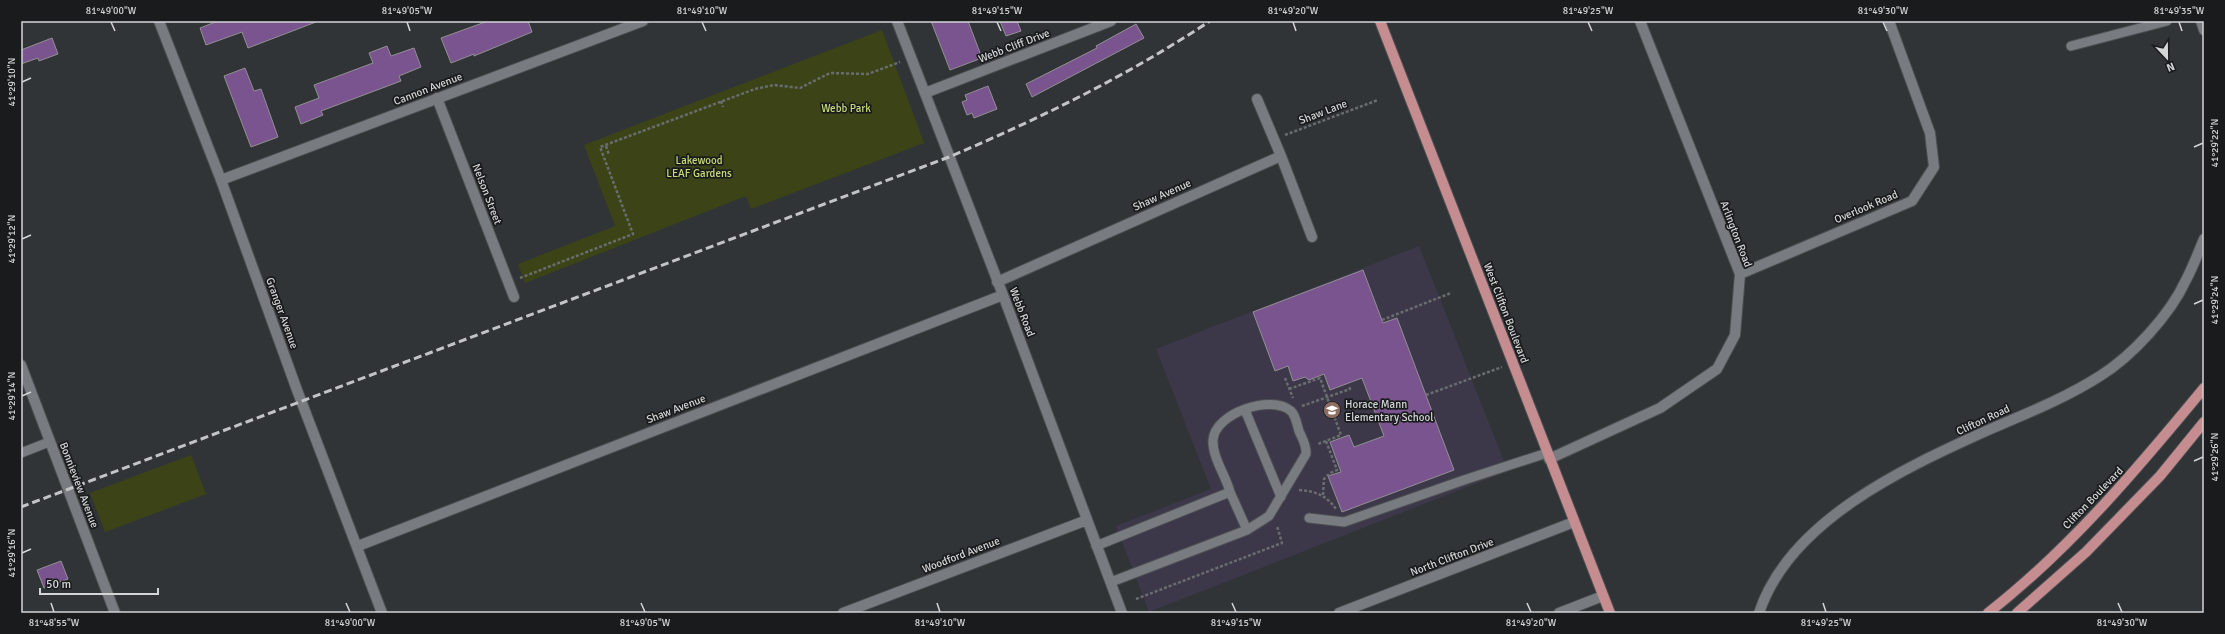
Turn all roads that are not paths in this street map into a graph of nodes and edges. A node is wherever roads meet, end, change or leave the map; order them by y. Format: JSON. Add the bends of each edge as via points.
{"nodes":[{"id":1,"x":159,"y":21,"type":"edge"},
{"id":2,"x":643,"y":21,"type":"edge"},
{"id":3,"x":897,"y":21,"type":"edge"},
{"id":4,"x":1111,"y":21,"type":"edge"},
{"id":5,"x":1380,"y":21,"type":"edge"},
{"id":6,"x":1640,"y":21,"type":"edge"},
{"id":7,"x":1889,"y":21,"type":"edge"},
{"id":8,"x":2167,"y":21,"type":"edge"},
{"id":9,"x":2201,"y":21,"type":"edge"},
{"id":10,"x":2204,"y":30,"type":"edge"},
{"id":11,"x":2071,"y":46,"type":"dead end"},
{"id":12,"x":925,"y":93,"type":"junction"},
{"id":13,"x":437,"y":98,"type":"junction"},
{"id":14,"x":1257,"y":99,"type":"dead end"},
{"id":15,"x":1280,"y":156,"type":"junction"},
{"id":16,"x":221,"y":180,"type":"junction"},
{"id":17,"x":1312,"y":237,"type":"dead end"},
{"id":18,"x":2204,"y":239,"type":"edge"},
{"id":19,"x":1740,"y":274,"type":"junction"},
{"id":20,"x":997,"y":282,"type":"junction"},
{"id":21,"x":1003,"y":295,"type":"junction"},
{"id":22,"x":514,"y":297,"type":"dead end"},
{"id":23,"x":21,"y":365,"type":"edge"},
{"id":24,"x":2204,"y":388,"type":"edge"},
{"id":25,"x":1245,"y":410,"type":"junction"},
{"id":26,"x":2204,"y":422,"type":"edge"},
{"id":27,"x":49,"y":442,"type":"junction"},
{"id":28,"x":21,"y":453,"type":"edge"},
{"id":29,"x":1548,"y":456,"type":"junction"},
{"id":30,"x":1230,"y":492,"type":"junction"},
{"id":31,"x":1281,"y":497,"type":"junction"},
{"id":32,"x":1309,"y":518,"type":"dead end"},
{"id":33,"x":1086,"y":520,"type":"junction"},
{"id":34,"x":1574,"y":522,"type":"junction"},
{"id":35,"x":1247,"y":530,"type":"junction"},
{"id":36,"x":358,"y":546,"type":"junction"},
{"id":37,"x":1096,"y":546,"type":"junction"},
{"id":38,"x":1111,"y":582,"type":"junction"},
{"id":39,"x":1603,"y":596,"type":"junction"},
{"id":40,"x":115,"y":613,"type":"edge"},
{"id":41,"x":382,"y":613,"type":"edge"},
{"id":42,"x":843,"y":613,"type":"edge"},
{"id":43,"x":1122,"y":613,"type":"edge"},
{"id":44,"x":1339,"y":613,"type":"edge"},
{"id":45,"x":1559,"y":613,"type":"edge"},
{"id":46,"x":1610,"y":613,"type":"edge"},
{"id":47,"x":1759,"y":613,"type":"edge"},
{"id":48,"x":1988,"y":613,"type":"edge"},
{"id":49,"x":2017,"y":613,"type":"edge"}],
"edges":[{"from":1,"to":16,"type":"street","name":"Granger Avenue"},
{"from":2,"to":13,"type":"street","name":"Cannon Avenue"},
{"from":3,"to":12,"type":"street","name":"Webb Road"},
{"from":4,"to":12,"type":"street","name":"Webb Cliff Drive"},
{"from":5,"to":29,"type":"main road","name":"West Clifton Boulevard"},
{"from":6,"to":19,"type":"street","name":"Arlington Road"},
{"from":7,"to":19,"type":"street","name":"Overlook Road","via":[[1930,133],[1934,167],[1912,201]]},
{"from":8,"to":11,"type":"lane"},
{"from":9,"to":10,"type":"street"},
{"from":12,"to":20,"type":"street","name":"Webb Road"},
{"from":13,"to":16,"type":"street","name":"Cannon Avenue"},
{"from":13,"to":22,"type":"street","name":"Nelson Street"},
{"from":14,"to":15,"type":"street"},
{"from":15,"to":17,"type":"street"},
{"from":15,"to":20,"type":"street","name":"Shaw Avenue"},
{"from":16,"to":36,"type":"street","name":"Granger Avenue","via":[[296,390]]},
{"from":18,"to":47,"type":"street","name":"Clifton Road","via":[[2186,282],[2163,316],[2135,348],[2101,376],[2058,400],[1985,431],[1917,465],[1888,480],[1833,516],[1810,534],[1783,565],[1763,600]]},
{"from":19,"to":29,"type":"street","name":"Arlington Road","via":[[1735,335],[1716,369],[1660,408]]},
{"from":20,"to":21,"type":"street","name":"Webb Road"},
{"from":21,"to":33,"type":"street","name":"Webb Road"},
{"from":21,"to":36,"type":"street","name":"Shaw Avenue"},
{"from":23,"to":27,"type":"street","name":"Bonnieview Avenue"},
{"from":24,"to":48,"type":"main road","name":"Clifton Boulevard","via":[[2138,468],[2069,540]]},
{"from":25,"to":30,"type":"lane","via":[[1225,420],[1215,432],[1213,441]]},
{"from":25,"to":31,"type":"lane"},
{"from":25,"to":31,"type":"lane","via":[[1255,405],[1270,404],[1286,408],[1293,414],[1306,454]]},
{"from":26,"to":49,"type":"main road","via":[[2160,476],[2091,547]]},
{"from":27,"to":28,"type":"lane"},
{"from":27,"to":40,"type":"street","name":"Bonnieview Avenue"},
{"from":29,"to":32,"type":"lane","via":[[1464,480],[1344,522]]},
{"from":29,"to":34,"type":"main road","name":"West Clifton Boulevard"},
{"from":30,"to":35,"type":"lane"},
{"from":30,"to":37,"type":"lane"},
{"from":31,"to":35,"type":"lane","via":[[1269,516]]},
{"from":33,"to":37,"type":"street","name":"Webb Road"},
{"from":33,"to":42,"type":"street","name":"Woodford Avenue"},
{"from":34,"to":39,"type":"main road","name":"West Clifton Boulevard"},
{"from":34,"to":44,"type":"street","name":"North Clifton Drive"},
{"from":35,"to":38,"type":"lane"},
{"from":36,"to":41,"type":"street","name":"Granger Avenue"},
{"from":37,"to":38,"type":"street","name":"Webb Road"},
{"from":38,"to":43,"type":"street","name":"Webb Road"},
{"from":39,"to":45,"type":"street"},
{"from":39,"to":46,"type":"main road","name":"West Clifton Boulevard"}]}
